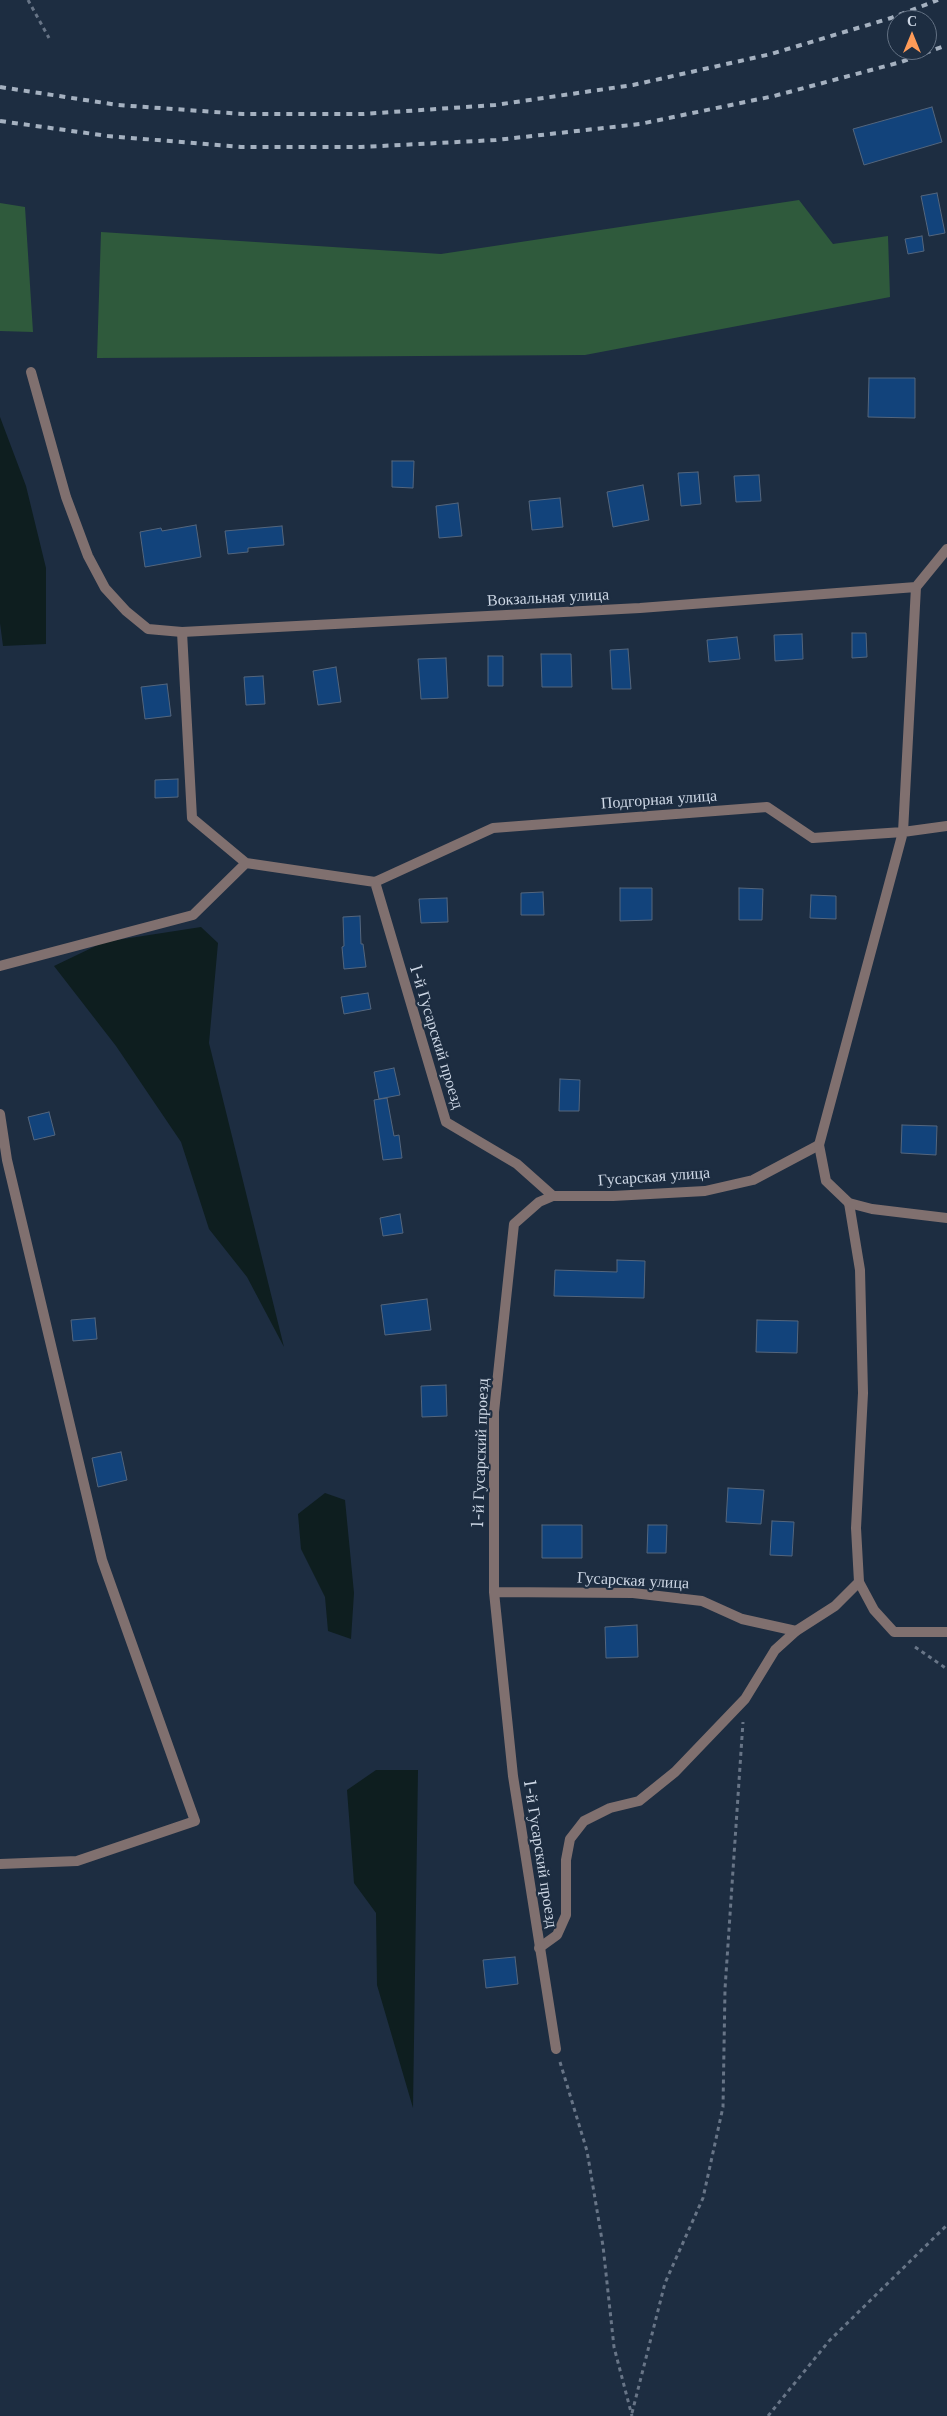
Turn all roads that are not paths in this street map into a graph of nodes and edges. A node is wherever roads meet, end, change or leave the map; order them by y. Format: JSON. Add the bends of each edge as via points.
{"nodes":[{"id":1,"x":31,"y":372,"type":"dead end"},
{"id":2,"x":947,"y":549,"type":"edge"},
{"id":3,"x":916,"y":586,"type":"junction"},
{"id":4,"x":182,"y":632,"type":"junction"},
{"id":5,"x":947,"y":826,"type":"edge"},
{"id":6,"x":903,"y":832,"type":"junction"},
{"id":7,"x":246,"y":863,"type":"junction"},
{"id":8,"x":375,"y":882,"type":"junction"},
{"id":9,"x":0,"y":966,"type":"edge"},
{"id":10,"x":0,"y":1114,"type":"edge"},
{"id":11,"x":819,"y":1145,"type":"junction"},
{"id":12,"x":554,"y":1196,"type":"junction"},
{"id":13,"x":849,"y":1203,"type":"junction"},
{"id":14,"x":947,"y":1218,"type":"edge"},
{"id":15,"x":859,"y":1582,"type":"junction"},
{"id":16,"x":494,"y":1592,"type":"junction"},
{"id":17,"x":796,"y":1631,"type":"junction"},
{"id":18,"x":947,"y":1632,"type":"edge"},
{"id":19,"x":0,"y":1864,"type":"edge"},
{"id":20,"x":539,"y":1948,"type":"junction"},
{"id":21,"x":556,"y":2049,"type":"road end"}],
"edges":[{"from":1,"to":4,"type":"street","name":"Вокзальная улица","via":[[66,497],[104,588],[148,629]]},
{"from":2,"to":3,"type":"street"},
{"from":3,"to":4,"type":"street","name":"Вокзальная улица","via":[[630,608]]},
{"from":3,"to":6,"type":"street"},
{"from":4,"to":7,"type":"street","via":[[192,818]]},
{"from":5,"to":6,"type":"street","name":"Подгорная улица"},
{"from":6,"to":8,"type":"street","name":"Подгорная улица","via":[[813,838],[767,807],[493,828]]},
{"from":6,"to":11,"type":"street"},
{"from":7,"to":8,"type":"street"},
{"from":7,"to":9,"type":"street","via":[[193,915]]},
{"from":8,"to":12,"type":"street","name":"1-й Гусарский проезд","via":[[446,1122],[517,1164]]},
{"from":10,"to":19,"type":"street","via":[[7,1160],[102,1560],[195,1821],[77,1861]]},
{"from":11,"to":12,"type":"street","name":"Гусарская улица","via":[[753,1180],[705,1191]]},
{"from":11,"to":13,"type":"street","via":[[826,1181]]},
{"from":12,"to":16,"type":"street","name":"1-й Гусарский проезд","via":[[539,1202],[514,1224],[494,1412]]},
{"from":13,"to":14,"type":"street"},
{"from":13,"to":15,"type":"street","via":[[860,1270],[863,1393],[856,1528]]},
{"from":15,"to":17,"type":"street","via":[[835,1606]]},
{"from":15,"to":18,"type":"street","via":[[874,1610],[894,1632]]},
{"from":16,"to":17,"type":"street","name":"Гусарская улица","via":[[633,1593],[702,1600],[742,1619]]},
{"from":16,"to":20,"type":"street","name":"1-й Гусарский проезд","via":[[513,1776]]},
{"from":17,"to":20,"type":"street","via":[[775,1650],[744,1699],[675,1772],[639,1800],[610,1808],[584,1821],[570,1839],[566,1860],[566,1915],[557,1935]]},
{"from":20,"to":21,"type":"street","name":"1-й Гусарский проезд"}]}
